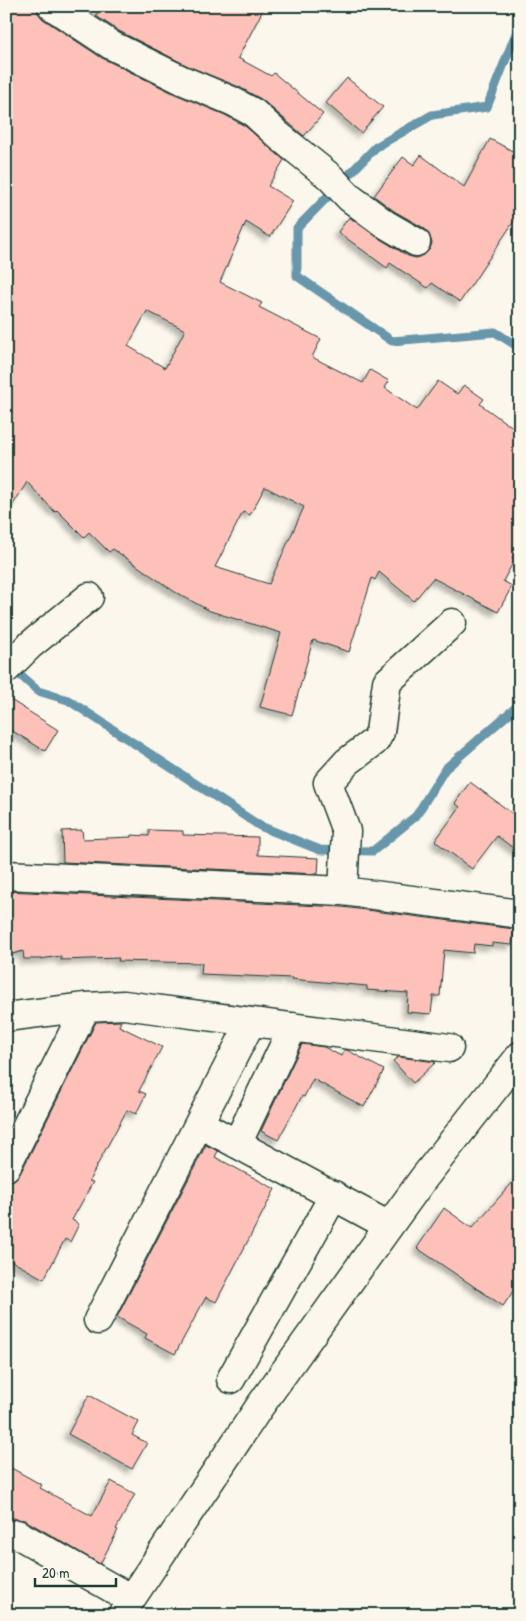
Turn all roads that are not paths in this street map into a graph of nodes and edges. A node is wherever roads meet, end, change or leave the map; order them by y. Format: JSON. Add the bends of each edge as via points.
{"nodes":[{"id":1,"x":52,"y":6,"type":"edge"},
{"id":2,"x":416,"y":242,"type":"dead end"},
{"id":3,"x":89,"y":598,"type":"dead end"},
{"id":4,"x":452,"y":623,"type":"dead end"},
{"id":5,"x":6,"y":669,"type":"edge"},
{"id":6,"x":6,"y":875,"type":"edge"},
{"id":7,"x":343,"y":881,"type":"junction"},
{"id":8,"x":520,"y":914,"type":"edge"},
{"id":9,"x":86,"y":1007,"type":"junction"},
{"id":10,"x":6,"y":1017,"type":"edge"},
{"id":11,"x":251,"y":1022,"type":"junction"},
{"id":12,"x":293,"y":1028,"type":"junction"},
{"id":13,"x":449,"y":1048,"type":"dead end"},
{"id":14,"x":520,"y":1056,"type":"edge"},
{"id":15,"x":200,"y":1124,"type":"junction"},
{"id":16,"x":237,"y":1144,"type":"junction"},
{"id":17,"x":6,"y":1167,"type":"edge"},
{"id":18,"x":334,"y":1195,"type":"junction"},
{"id":19,"x":389,"y":1226,"type":"junction"},
{"id":20,"x":98,"y":1320,"type":"dead end"},
{"id":21,"x":231,"y":1379,"type":"dead end"},
{"id":22,"x":18,"y":1534,"type":"dead end"},
{"id":23,"x":126,"y":1607,"type":"edge"}],
"edges":[{"from":1,"to":2,"type":"street","via":[[111,45],[254,113],[350,198]]},
{"from":3,"to":5,"type":"street","via":[[29,646]]},
{"from":4,"to":7,"type":"street","via":[[387,682],[380,732],[375,741],[347,762],[328,782],[346,830]]},
{"from":6,"to":7,"type":"street"},
{"from":7,"to":8,"type":"street"},
{"from":9,"to":10,"type":"street"},
{"from":9,"to":11,"type":"street","via":[[124,1005]]},
{"from":9,"to":17,"type":"street"},
{"from":11,"to":12,"type":"street"},
{"from":11,"to":15,"type":"street"},
{"from":12,"to":13,"type":"street"},
{"from":12,"to":16,"type":"street"},
{"from":14,"to":19,"type":"street"},
{"from":15,"to":16,"type":"street"},
{"from":15,"to":20,"type":"street"},
{"from":16,"to":18,"type":"street"},
{"from":18,"to":19,"type":"street"},
{"from":18,"to":21,"type":"street"},
{"from":19,"to":23,"type":"street","via":[[260,1406]]},
{"from":22,"to":23,"type":"street"}]}
